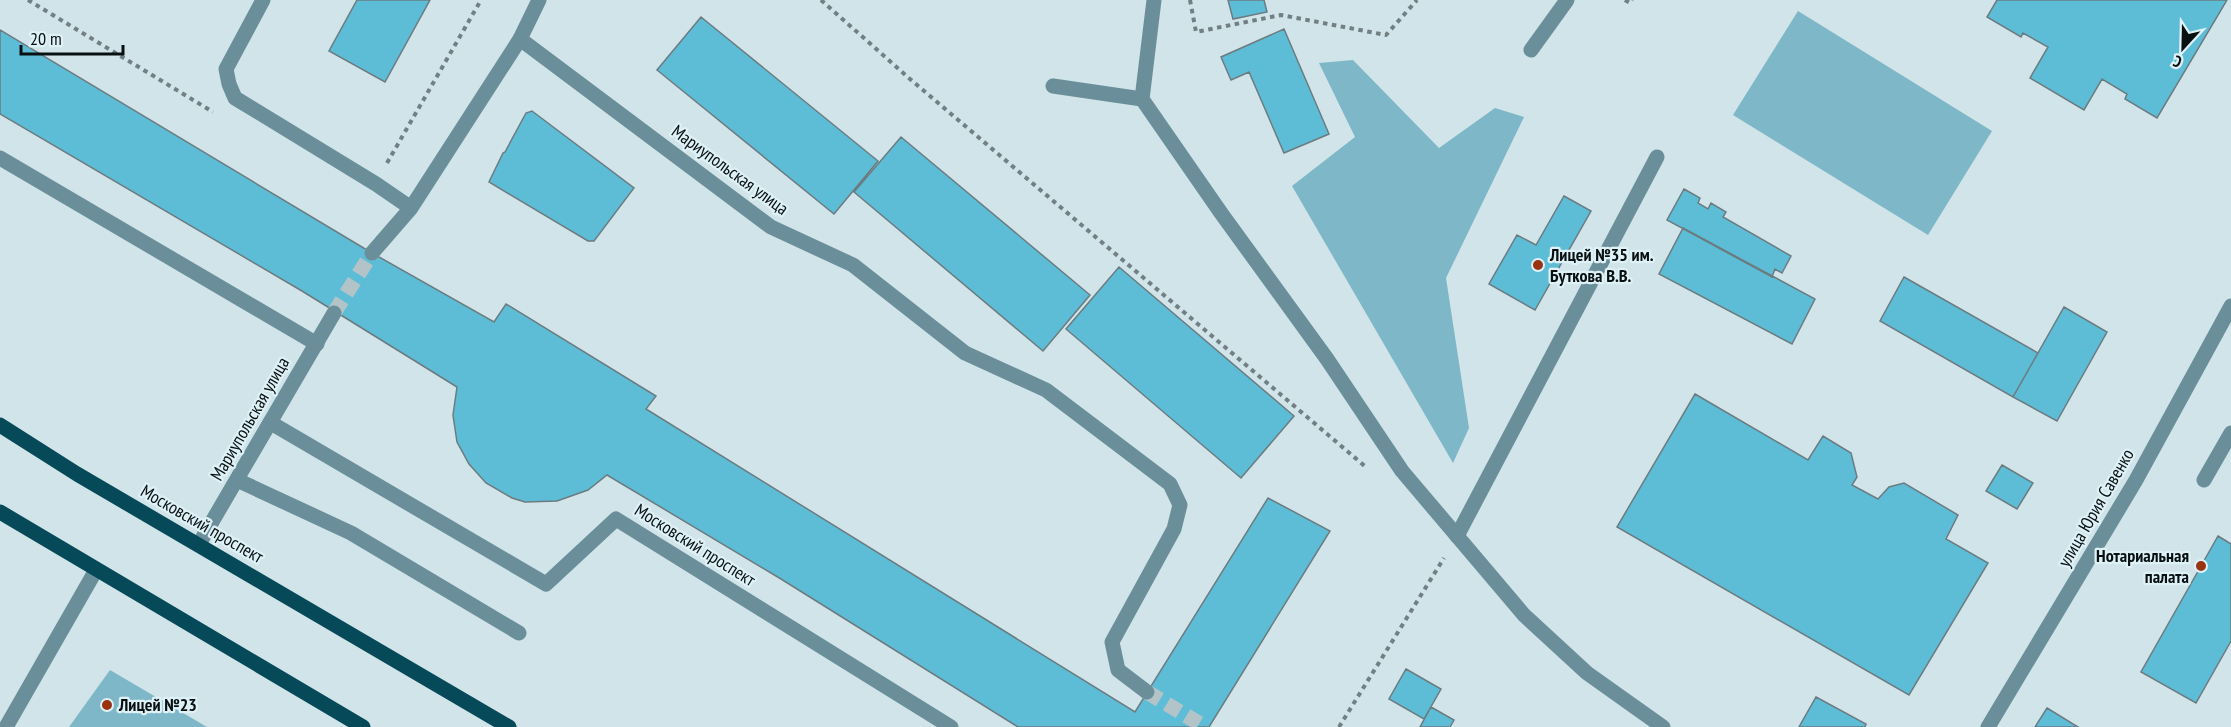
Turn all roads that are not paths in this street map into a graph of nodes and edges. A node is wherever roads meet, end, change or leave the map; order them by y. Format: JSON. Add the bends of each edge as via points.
{"nodes":[{"id":1,"x":263,"y":0,"type":"edge"},
{"id":2,"x":539,"y":0,"type":"edge"},
{"id":3,"x":1154,"y":0,"type":"edge"},
{"id":4,"x":1567,"y":0,"type":"edge"},
{"id":5,"x":520,"y":39,"type":"junction"},
{"id":6,"x":1531,"y":50,"type":"dead end"},
{"id":7,"x":1053,"y":86,"type":"dead end"},
{"id":8,"x":1142,"y":99,"type":"junction"},
{"id":9,"x":1656,"y":157,"type":"dead end"},
{"id":10,"x":0,"y":158,"type":"edge"},
{"id":11,"x":411,"y":208,"type":"junction"},
{"id":12,"x":372,"y":253,"type":"tunnel mouth"},
{"id":13,"x":2231,"y":306,"type":"edge"},
{"id":14,"x":334,"y":313,"type":"tunnel mouth"},
{"id":15,"x":317,"y":344,"type":"junction"},
{"id":16,"x":272,"y":423,"type":"junction"},
{"id":17,"x":0,"y":425,"type":"edge"},
{"id":18,"x":2231,"y":433,"type":"edge"},
{"id":19,"x":237,"y":480,"type":"junction"},
{"id":20,"x":2204,"y":480,"type":"dead end"},
{"id":21,"x":0,"y":512,"type":"edge"},
{"id":22,"x":1457,"y":536,"type":"junction"},
{"id":23,"x":199,"y":544,"type":"junction"},
{"id":24,"x":96,"y":570,"type":"junction"},
{"id":25,"x":519,"y":633,"type":"dead end"},
{"id":26,"x":1147,"y":692,"type":"tunnel mouth"},
{"id":27,"x":6,"y":727,"type":"edge"},
{"id":28,"x":363,"y":727,"type":"edge"},
{"id":29,"x":509,"y":727,"type":"edge"},
{"id":30,"x":951,"y":727,"type":"edge"},
{"id":31,"x":1663,"y":727,"type":"edge"},
{"id":32,"x":1988,"y":727,"type":"edge"}],
"edges":[{"from":1,"to":11,"type":"street","via":[[226,69],[235,98]]},
{"from":2,"to":5,"type":"street"},
{"from":3,"to":8,"type":"street"},
{"from":4,"to":6,"type":"street"},
{"from":5,"to":11,"type":"street"},
{"from":5,"to":26,"type":"street","name":"Мариупольская улица","via":[[771,227],[853,265],[965,354],[1046,390],[1170,484],[1180,506],[1174,529],[1112,642],[1118,670]]},
{"from":7,"to":8,"type":"street"},
{"from":8,"to":22,"type":"street","via":[[1328,359],[1402,471]]},
{"from":9,"to":22,"type":"street"},
{"from":10,"to":15,"type":"street"},
{"from":11,"to":12,"type":"street"},
{"from":13,"to":32,"type":"street","name":"улица Юрия Савенко","via":[[2131,489]]},
{"from":14,"to":15,"type":"street","name":"Мариупольская улица"},
{"from":15,"to":16,"type":"street","name":"Мариупольская улица"},
{"from":16,"to":19,"type":"street","name":"Мариупольская улица"},
{"from":16,"to":30,"type":"street","name":"Московский проспект","via":[[546,584],[616,519]]},
{"from":17,"to":23,"type":"main road","name":"Московский проспект"},
{"from":18,"to":20,"type":"street"},
{"from":19,"to":23,"type":"street","name":"Мариупольская улица"},
{"from":19,"to":25,"type":"street","via":[[351,533]]},
{"from":21,"to":24,"type":"main road"},
{"from":22,"to":31,"type":"street","via":[[1524,615],[1587,673]]},
{"from":23,"to":29,"type":"main road","name":"Московский проспект"},
{"from":24,"to":27,"type":"street"},
{"from":24,"to":28,"type":"main road"}]}
